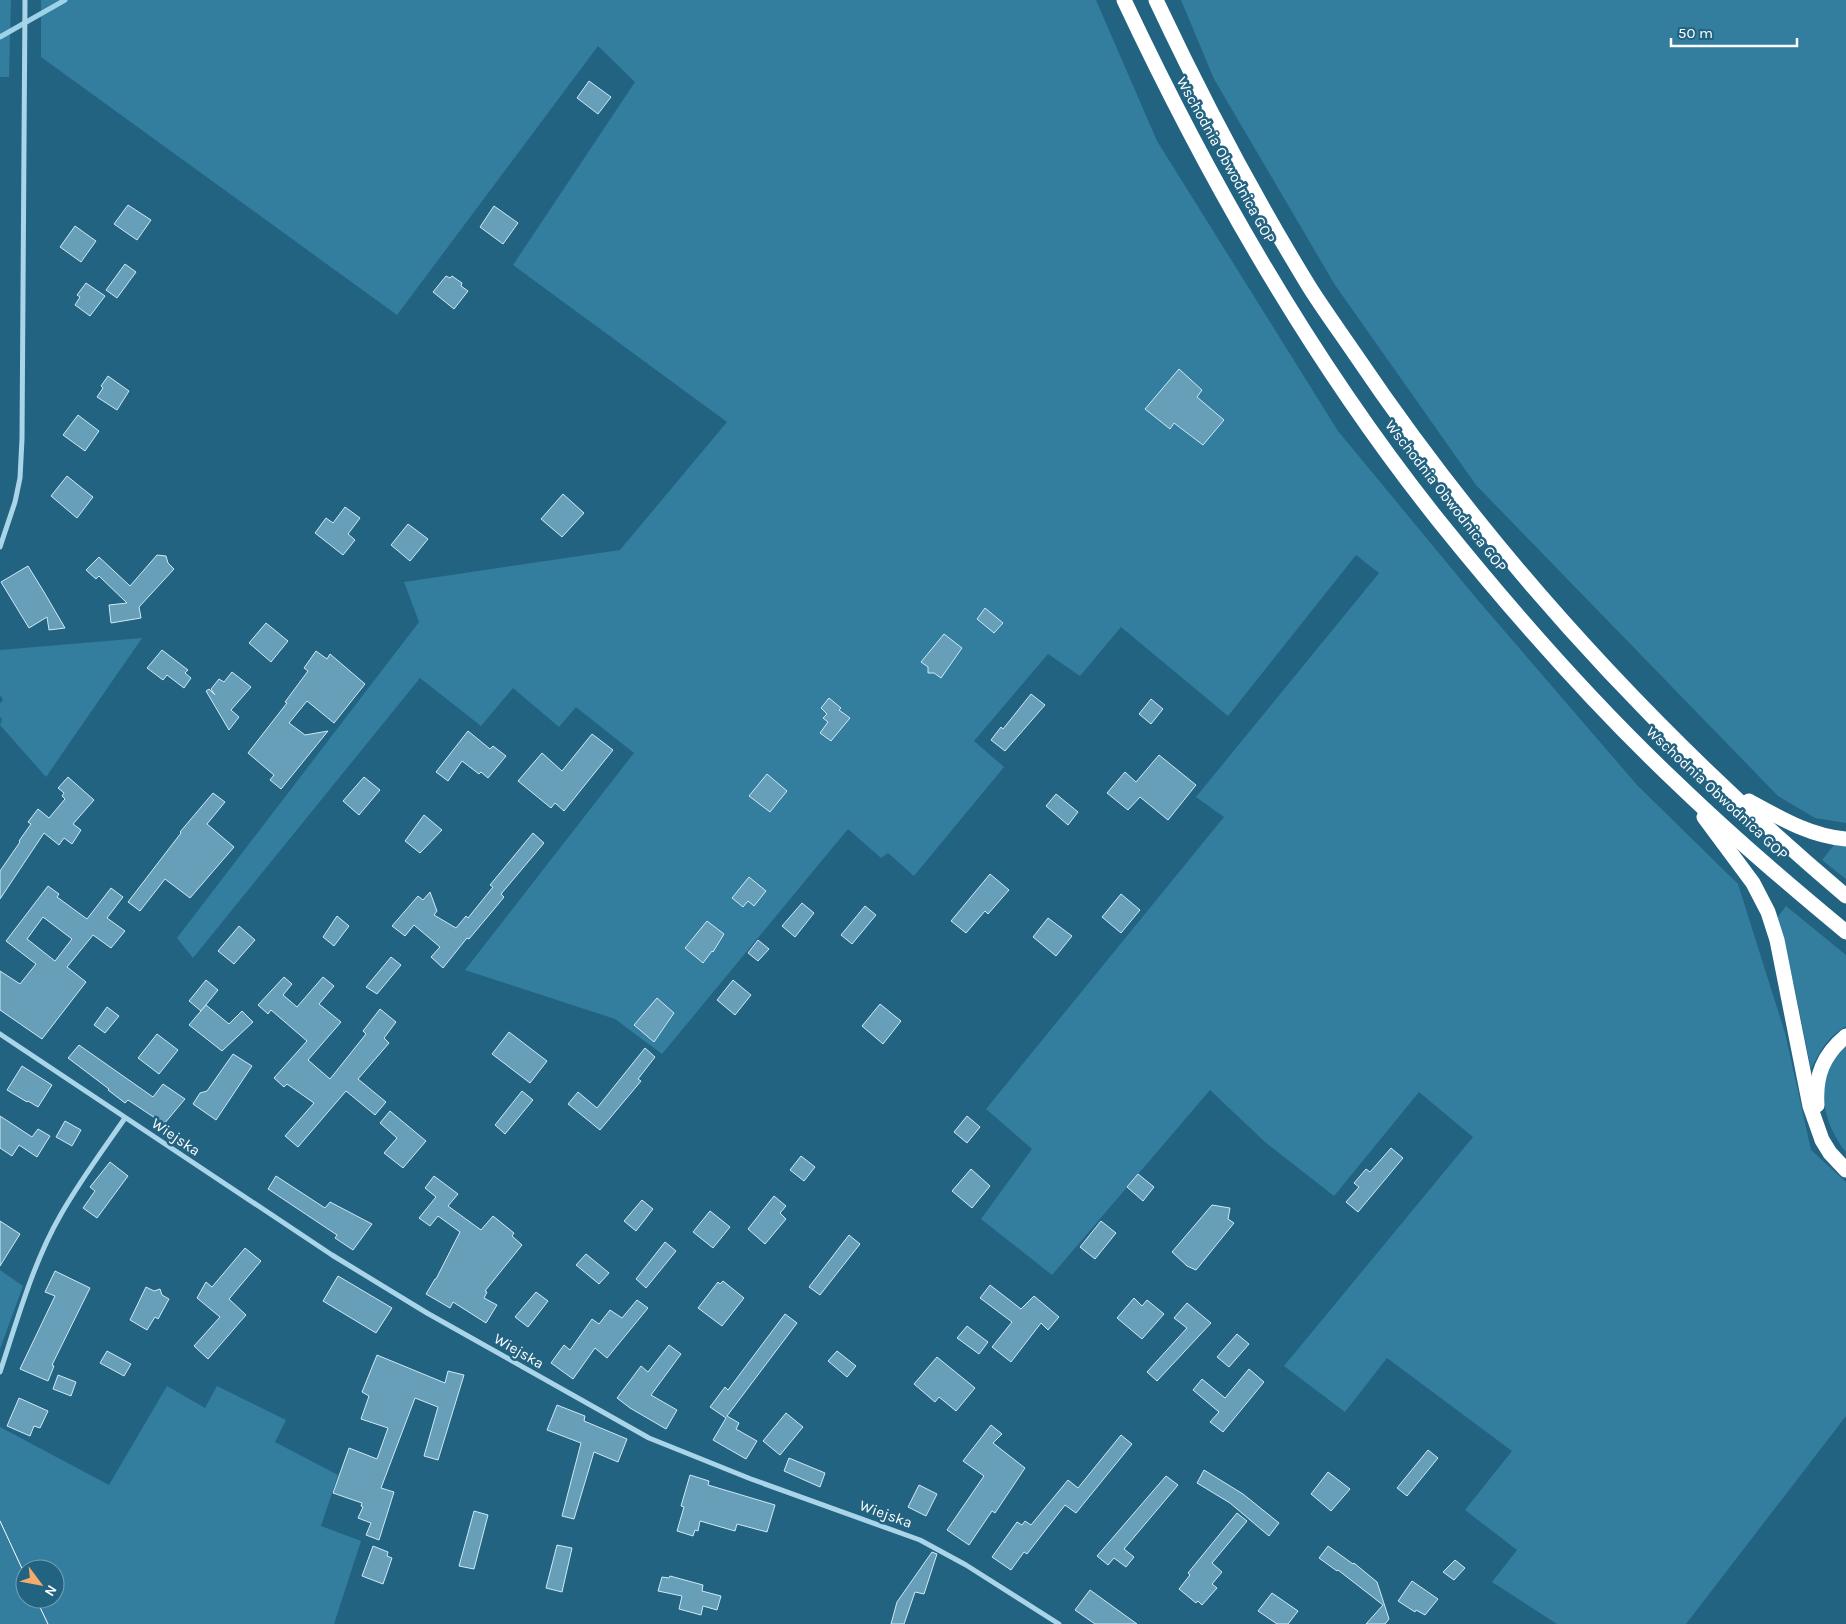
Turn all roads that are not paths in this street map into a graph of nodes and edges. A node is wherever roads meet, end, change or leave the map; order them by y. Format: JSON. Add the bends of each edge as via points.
{"nodes":[{"id":1,"x":1124,"y":0,"type":"edge"},
{"id":2,"x":1156,"y":0,"type":"edge"},
{"id":3,"x":25,"y":3,"type":"edge"},
{"id":4,"x":0,"y":547,"type":"edge"},
{"id":5,"x":1680,"y":786,"type":"junction"},
{"id":6,"x":1727,"y":789,"type":"junction"},
{"id":7,"x":1846,"y":839,"type":"edge"},
{"id":8,"x":1846,"y":896,"type":"edge"},
{"id":9,"x":1846,"y":932,"type":"edge"},
{"id":10,"x":0,"y":1034,"type":"edge"},
{"id":11,"x":1846,"y":1036,"type":"edge"},
{"id":12,"x":126,"y":1118,"type":"junction"},
{"id":13,"x":1817,"y":1127,"type":"junction"},
{"id":14,"x":1846,"y":1170,"type":"edge"},
{"id":15,"x":0,"y":1372,"type":"edge"},
{"id":16,"x":1059,"y":1624,"type":"edge"}],
"edges":[{"from":1,"to":5,"type":"highway","name":"Wschodnia Obwodnica GOP","via":[[1185,125],[1235,216],[1342,388],[1439,520],[1562,664]]},
{"from":2,"to":6,"type":"highway","name":"Wschodnia Obwodnica GOP","via":[[1236,158],[1311,288],[1386,400],[1451,488],[1564,623]]},
{"from":3,"to":4,"type":"street","via":[[22,439],[17,494]]},
{"from":5,"to":9,"type":"highway","name":"Wschodnia Obwodnica GOP"},
{"from":5,"to":13,"type":"highway","via":[[1737,860],[1768,912]]},
{"from":6,"to":7,"type":"highway","via":[[1794,825],[1816,834]]},
{"from":6,"to":8,"type":"highway","name":"Wschodnia Obwodnica GOP"},
{"from":10,"to":12,"type":"street","name":"Wiejska"},
{"from":11,"to":13,"type":"highway","via":[[1831,1051],[1819,1072],[1816,1083]]},
{"from":12,"to":15,"type":"street","via":[[69,1200],[52,1232]]},
{"from":12,"to":16,"type":"street","name":"Wiejska","via":[[332,1255],[427,1313],[649,1438],[920,1540],[966,1564]]},
{"from":13,"to":14,"type":"highway","via":[[1830,1153]]}]}
